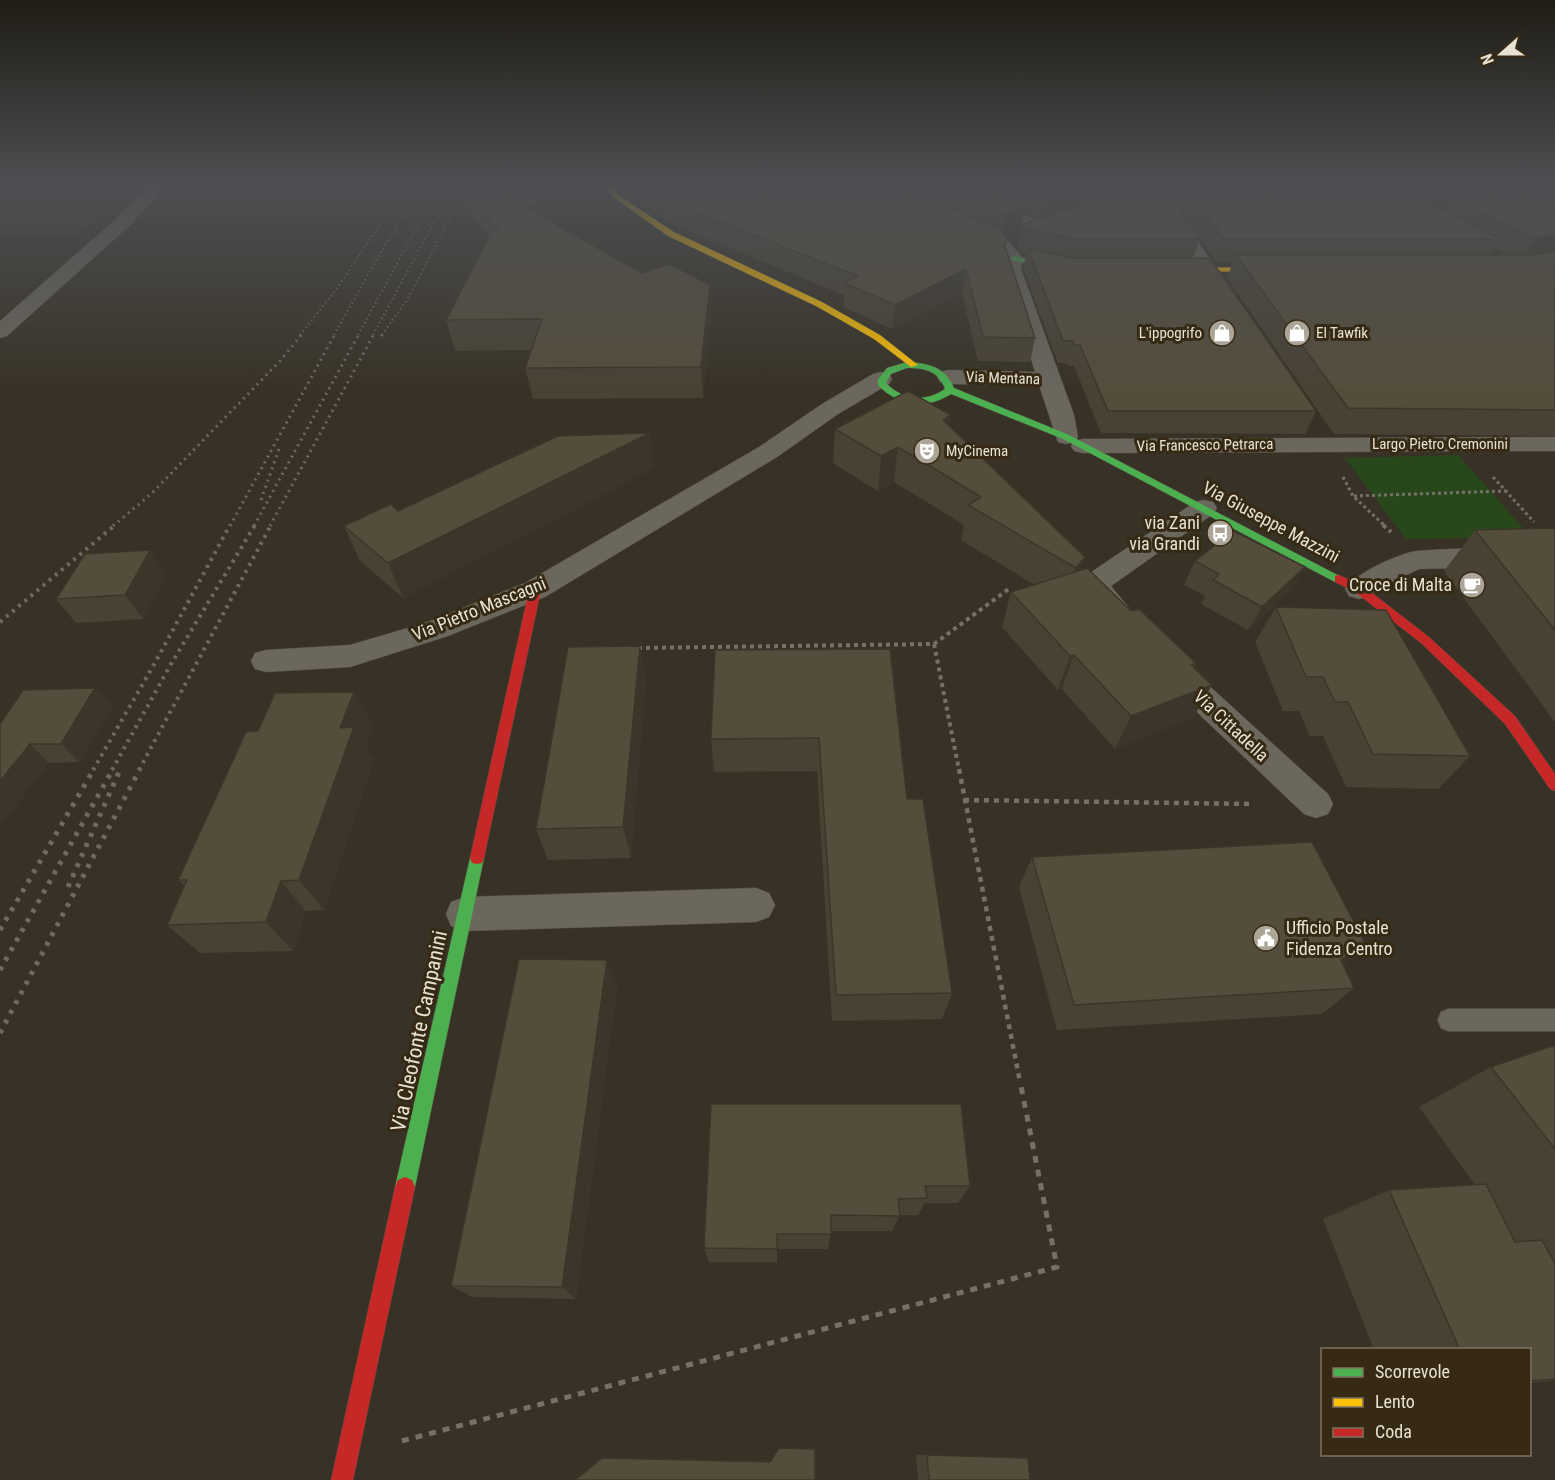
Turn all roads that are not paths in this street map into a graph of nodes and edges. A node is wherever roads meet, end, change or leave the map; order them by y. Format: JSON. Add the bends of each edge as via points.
{"nodes":[{"id":1,"x":87,"y":254,"type":"edge"},
{"id":2,"x":713,"y":254,"type":"edge"},
{"id":3,"x":1008,"y":254,"type":"edge"},
{"id":4,"x":1015,"y":254,"type":"edge"},
{"id":5,"x":1198,"y":254,"type":"edge"},
{"id":6,"x":1155,"y":269,"type":"edge"},
{"id":7,"x":1077,"y":270,"type":"edge"},
{"id":8,"x":1209,"y":270,"type":"junction"},
{"id":9,"x":1286,"y":270,"type":"edge"},
{"id":10,"x":819,"y":304,"type":"junction"},
{"id":11,"x":1234,"y":308,"type":"edge"},
{"id":12,"x":0,"y":332,"type":"edge"},
{"id":13,"x":851,"y":338,"type":"dead end"},
{"id":14,"x":914,"y":365,"type":"junction"},
{"id":15,"x":880,"y":374,"type":"junction"},
{"id":16,"x":1048,"y":379,"type":"junction"},
{"id":17,"x":949,"y":383,"type":"junction"},
{"id":18,"x":913,"y":401,"type":"junction"},
{"id":19,"x":939,"y":409,"type":"edge"},
{"id":20,"x":1016,"y":432,"type":"dead end"},
{"id":21,"x":1319,"y":434,"type":"joint"},
{"id":22,"x":1075,"y":442,"type":"junction"},
{"id":23,"x":1555,"y":444,"type":"edge"},
{"id":24,"x":768,"y":452,"type":"junction"},
{"id":25,"x":1204,"y":508,"type":"junction"},
{"id":26,"x":1555,"y":556,"type":"edge"},
{"id":27,"x":1359,"y":589,"type":"junction"},
{"id":28,"x":535,"y":590,"type":"junction"},
{"id":29,"x":266,"y":661,"type":"dead end"},
{"id":30,"x":1555,"y":785,"type":"edge"},
{"id":31,"x":1316,"y":804,"type":"road end"},
{"id":32,"x":756,"y":905,"type":"dead end"},
{"id":33,"x":465,"y":914,"type":"junction"},
{"id":34,"x":1449,"y":1020,"type":"dead end"},
{"id":35,"x":1555,"y":1020,"type":"edge"},
{"id":36,"x":342,"y":1480,"type":"edge"}],
"edges":[{"from":1,"to":12,"type":"street"},
{"from":2,"to":10,"type":"street"},
{"from":3,"to":16,"type":"street","name":"Via Mentana"},
{"from":4,"to":7,"type":"street"},
{"from":5,"to":8,"type":"street"},
{"from":6,"to":8,"type":"street"},
{"from":8,"to":9,"type":"street"},
{"from":8,"to":11,"type":"street"},
{"from":10,"to":13,"type":"street"},
{"from":10,"to":14,"type":"street"},
{"from":14,"to":15,"type":"street"},
{"from":14,"to":17,"type":"street","name":"Via Giuseppe Mazzini","via":[[936,369]]},
{"from":15,"to":18,"type":"street","via":[[885,390]]},
{"from":15,"to":24,"type":"street","name":"Via Pietro Mascagni"},
{"from":16,"to":17,"type":"street","name":"Via Mentana"},
{"from":16,"to":22,"type":"street"},
{"from":17,"to":18,"type":"street","via":[[936,399]]},
{"from":17,"to":22,"type":"street","name":"Via Giuseppe Mazzini"},
{"from":18,"to":19,"type":"street"},
{"from":18,"to":24,"type":"street","name":"Via Pietro Mascagni","via":[[871,412]]},
{"from":20,"to":22,"type":"street","name":"Via Giuseppe Mazzini"},
{"from":21,"to":22,"type":"street","name":"Via Francesco Petrarca"},
{"from":21,"to":23,"type":"street","name":"Largo Pietro Cremonini","via":[[1463,444]]},
{"from":22,"to":25,"type":"street","name":"Via Giuseppe Mazzini"},
{"from":24,"to":28,"type":"street","name":"Via Pietro Mascagni"},
{"from":25,"to":27,"type":"street","name":"Via Giuseppe Mazzini"},
{"from":25,"to":31,"type":"street","name":"Via Cittadella","via":[[1094,584],[1141,639]]},
{"from":26,"to":27,"type":"street","via":[[1415,560]]},
{"from":27,"to":30,"type":"street","name":"Via Giuseppe Mazzini","via":[[1425,640],[1510,720]]},
{"from":28,"to":29,"type":"street","name":"Via Pietro Mascagni","via":[[438,629],[350,656]]},
{"from":28,"to":33,"type":"street","name":"Via Cleofonte Campanini"},
{"from":32,"to":33,"type":"street"},
{"from":33,"to":36,"type":"street","name":"Via Cleofonte Campanini"},
{"from":34,"to":35,"type":"lane"}]}
